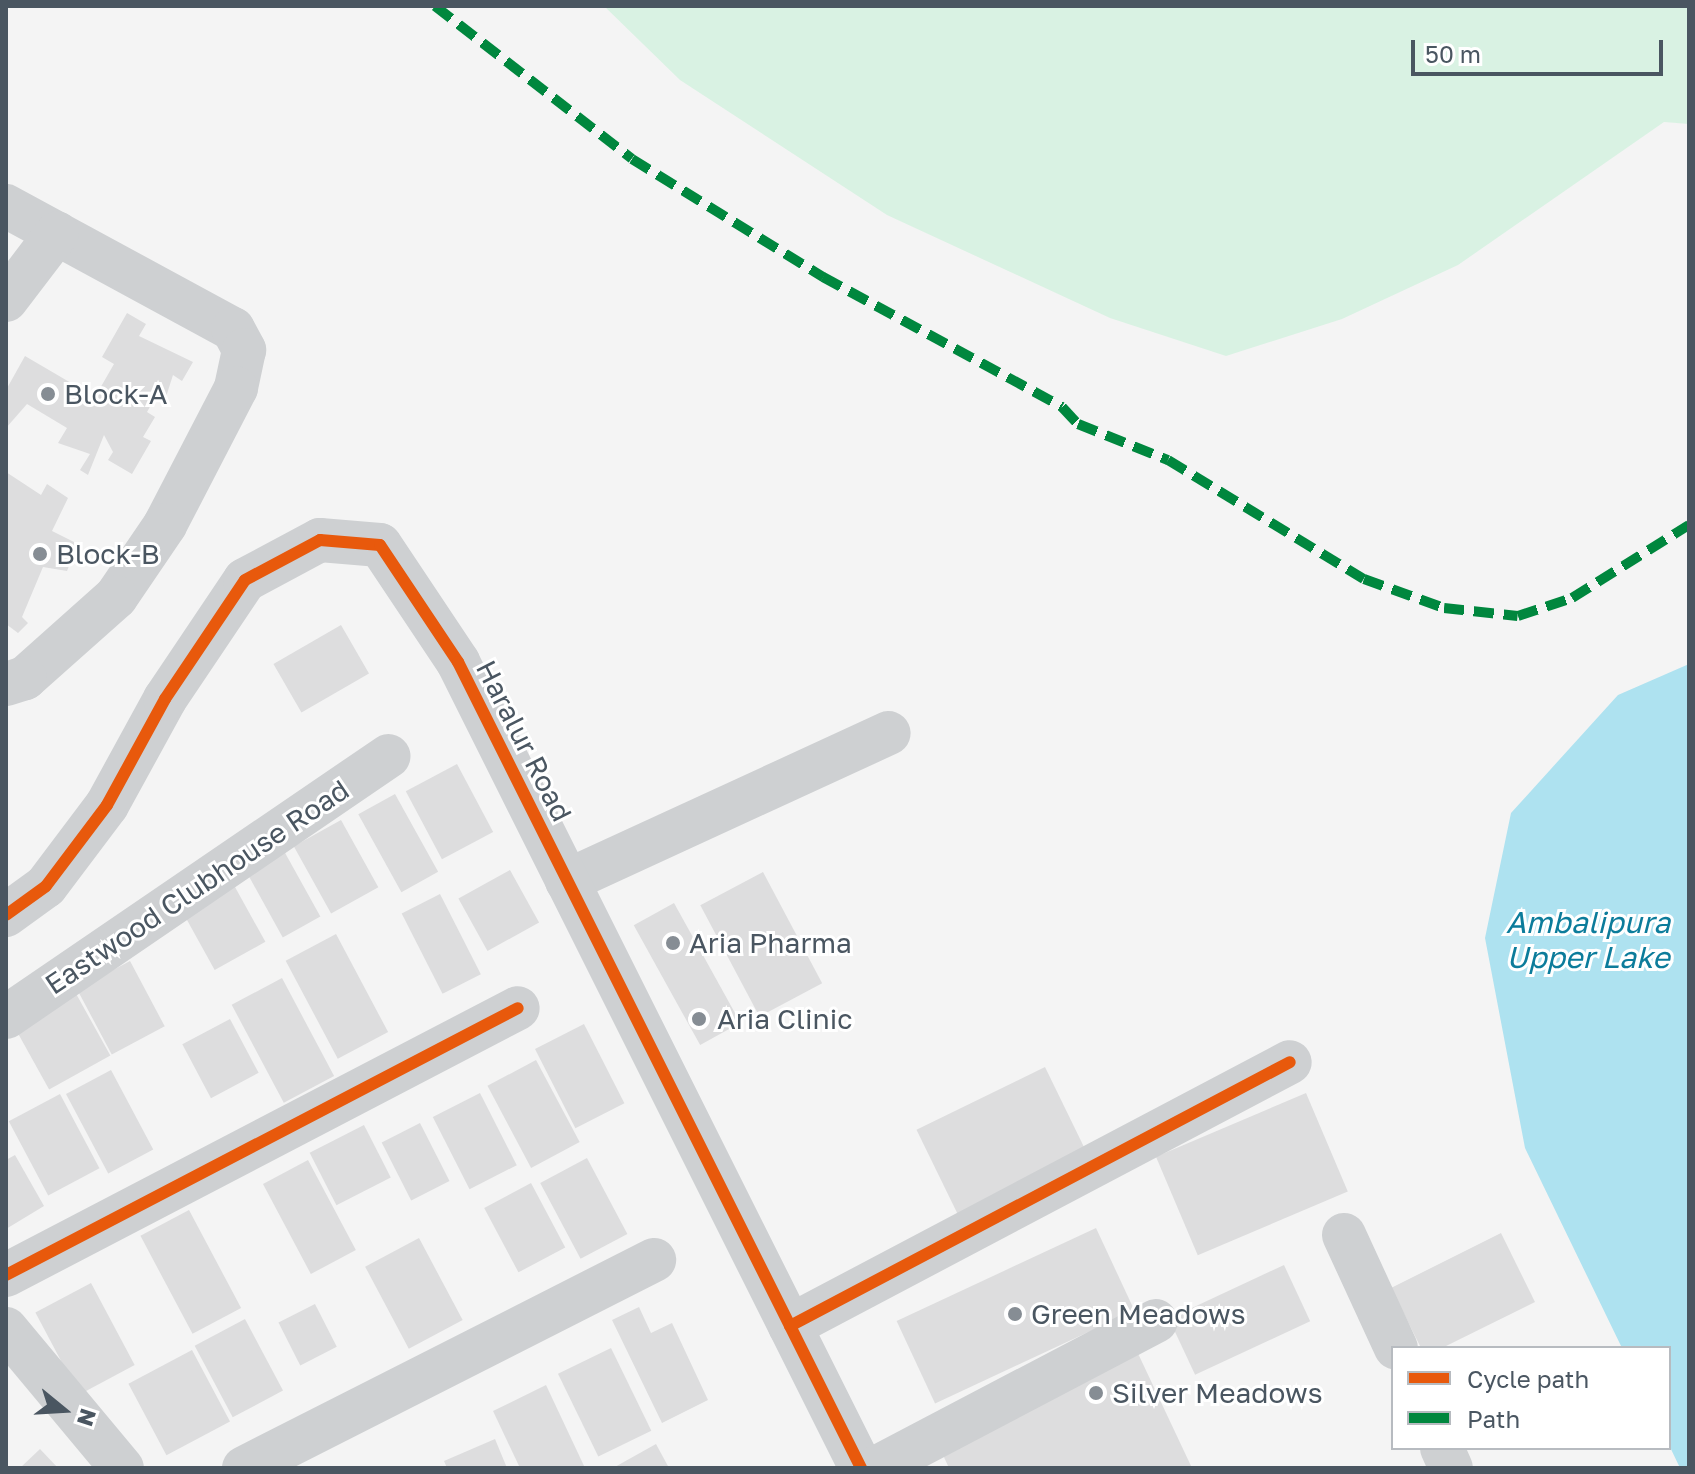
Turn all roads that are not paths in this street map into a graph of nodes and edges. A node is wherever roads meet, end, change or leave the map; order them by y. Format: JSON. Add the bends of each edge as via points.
{"nodes":[{"id":1,"x":6,"y":206,"type":"edge"},
{"id":2,"x":57,"y":233,"type":"junction"},
{"id":3,"x":6,"y":300,"type":"edge"},
{"id":4,"x":6,"y":684,"type":"edge"},
{"id":5,"x":889,"y":733,"type":"dead end"},
{"id":6,"x":388,"y":756,"type":"dead end"},
{"id":7,"x":567,"y":881,"type":"junction"},
{"id":8,"x":6,"y":915,"type":"edge"},
{"id":9,"x":518,"y":1008,"type":"dead end"},
{"id":10,"x":6,"y":1017,"type":"edge"},
{"id":11,"x":1290,"y":1062,"type":"dead end"},
{"id":12,"x":1344,"y":1235,"type":"dead end"},
{"id":13,"x":654,"y":1260,"type":"dead end"},
{"id":14,"x":6,"y":1275,"type":"edge"},
{"id":15,"x":1156,"y":1321,"type":"dead end"},
{"id":16,"x":790,"y":1326,"type":"junction"},
{"id":17,"x":6,"y":1329,"type":"edge"},
{"id":18,"x":1395,"y":1346,"type":"edge"},
{"id":19,"x":122,"y":1468,"type":"edge"},
{"id":20,"x":244,"y":1468,"type":"edge"},
{"id":21,"x":861,"y":1468,"type":"edge"},
{"id":22,"x":876,"y":1468,"type":"edge"}],
"edges":[{"from":1,"to":2,"type":"street"},
{"from":2,"to":3,"type":"street"},
{"from":2,"to":4,"type":"street","via":[[233,329],[244,350],[236,388],[173,511],[116,597],[25,678]]},
{"from":5,"to":7,"type":"street"},
{"from":6,"to":10,"type":"street","name":"Eastwood Clubhouse Road"},
{"from":7,"to":8,"type":"street","name":"Haralur Road","via":[[458,662],[380,545],[320,540],[245,580],[165,699],[107,805],[46,886]]},
{"from":7,"to":16,"type":"street","name":"Haralur Road"},
{"from":9,"to":14,"type":"street"},
{"from":11,"to":16,"type":"street"},
{"from":12,"to":18,"type":"street"},
{"from":13,"to":20,"type":"street"},
{"from":15,"to":22,"type":"street"},
{"from":16,"to":21,"type":"street","name":"Haralur Road"},
{"from":17,"to":19,"type":"street"}]}
